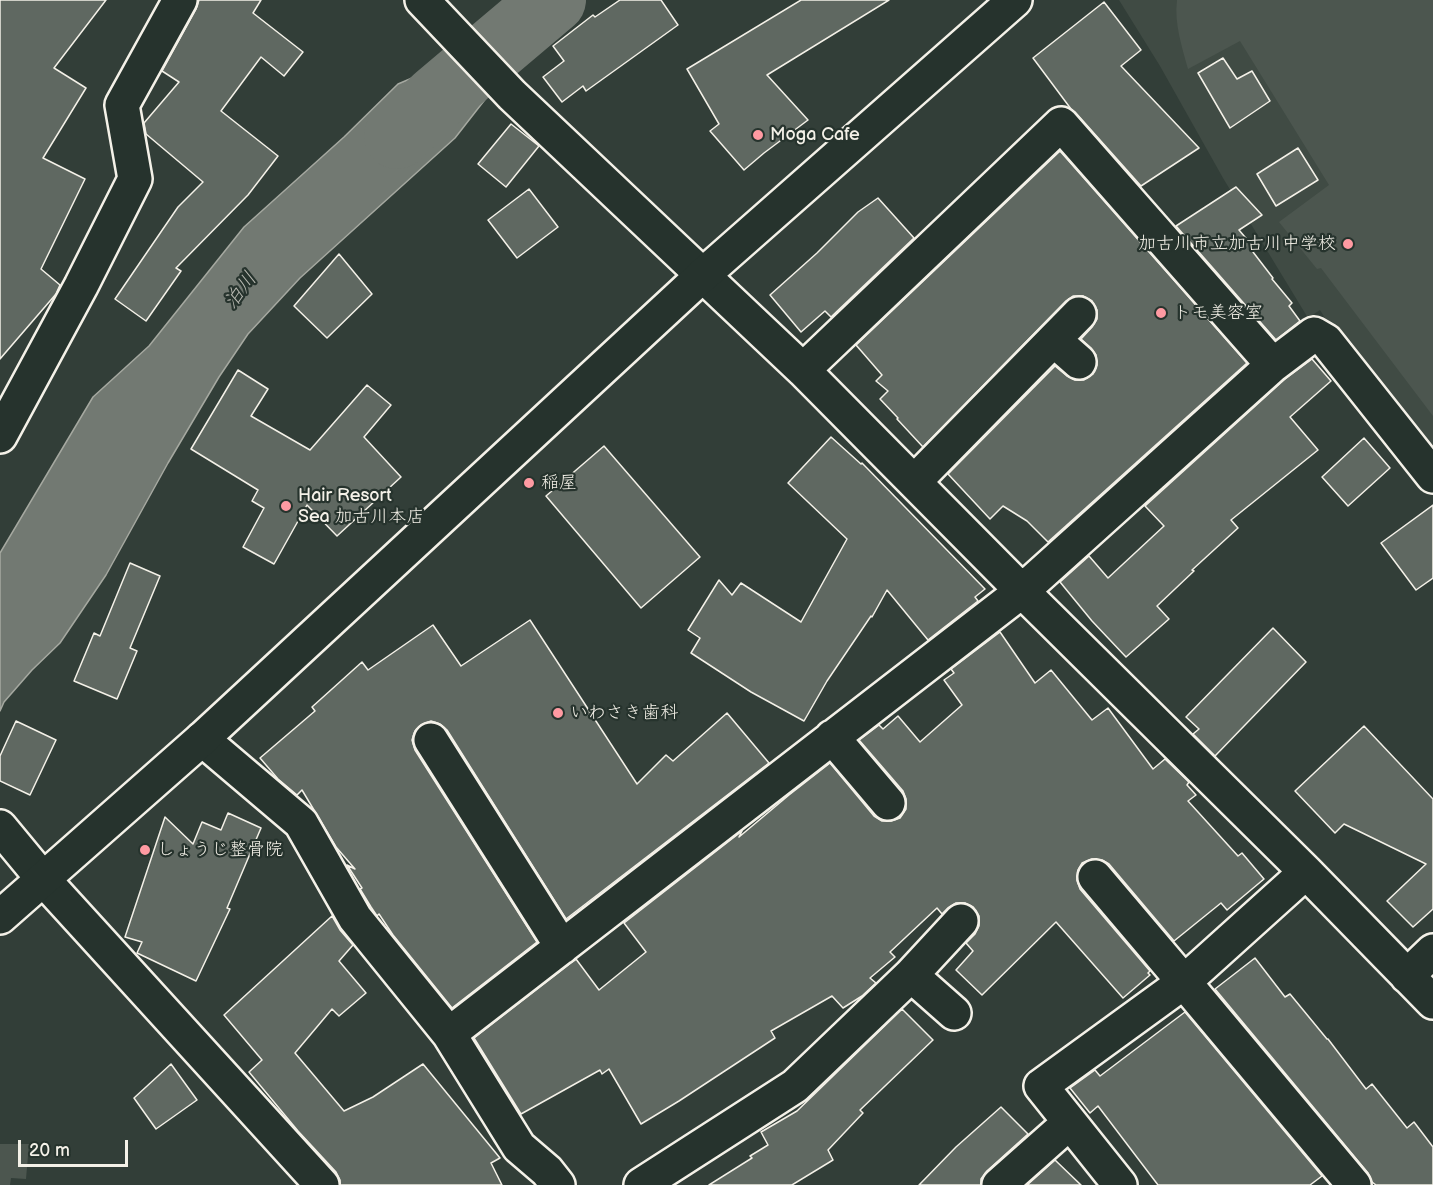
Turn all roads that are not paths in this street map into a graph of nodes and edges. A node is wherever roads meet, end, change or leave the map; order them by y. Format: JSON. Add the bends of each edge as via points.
{"nodes":[{"id":1,"x":180,"y":0,"type":"edge"},
{"id":2,"x":422,"y":0,"type":"edge"},
{"id":3,"x":1015,"y":0,"type":"edge"},
{"id":4,"x":703,"y":275,"type":"junction"},
{"id":5,"x":1079,"y":314,"type":"dead end"},
{"id":6,"x":1054,"y":340,"type":"junction"},
{"id":7,"x":1079,"y":362,"type":"dead end"},
{"id":8,"x":1274,"y":365,"type":"junction"},
{"id":9,"x":803,"y":370,"type":"junction"},
{"id":10,"x":0,"y":436,"type":"edge"},
{"id":11,"x":1433,"y":476,"type":"edge"},
{"id":12,"x":914,"y":482,"type":"junction"},
{"id":13,"x":1022,"y":591,"type":"junction"},
{"id":14,"x":832,"y":738,"type":"junction"},
{"id":15,"x":202,"y":739,"type":"junction"},
{"id":16,"x":431,"y":740,"type":"dead end"},
{"id":17,"x":888,"y":803,"type":"dead end"},
{"id":18,"x":0,"y":827,"type":"edge"},
{"id":19,"x":1306,"y":872,"type":"junction"},
{"id":20,"x":1095,"y":877,"type":"dead end"},
{"id":21,"x":43,"y":879,"type":"junction"},
{"id":22,"x":2,"y":915,"type":"edge"},
{"id":23,"x":961,"y":921,"type":"dead end"},
{"id":24,"x":562,"y":947,"type":"junction"},
{"id":25,"x":1433,"y":951,"type":"edge"},
{"id":26,"x":911,"y":975,"type":"junction"},
{"id":27,"x":1407,"y":976,"type":"junction"},
{"id":28,"x":1184,"y":982,"type":"junction"},
{"id":29,"x":1433,"y":1002,"type":"edge"},
{"id":30,"x":954,"y":1013,"type":"dead end"},
{"id":31,"x":448,"y":1034,"type":"junction"},
{"id":32,"x":1069,"y":1123,"type":"junction"},
{"id":33,"x":542,"y":1180,"type":"edge"},
{"id":34,"x":322,"y":1185,"type":"edge"},
{"id":35,"x":641,"y":1185,"type":"edge"},
{"id":36,"x":999,"y":1185,"type":"edge"},
{"id":37,"x":1119,"y":1185,"type":"edge"},
{"id":38,"x":1354,"y":1185,"type":"edge"}],
"edges":[{"from":1,"to":10,"type":"street","via":[[122,105],[135,179]]},
{"from":2,"to":4,"type":"street","via":[[512,95]]},
{"from":3,"to":4,"type":"street"},
{"from":4,"to":9,"type":"street"},
{"from":4,"to":15,"type":"street"},
{"from":5,"to":6,"type":"street"},
{"from":6,"to":7,"type":"street"},
{"from":6,"to":12,"type":"street"},
{"from":8,"to":9,"type":"street","via":[[1061,124]]},
{"from":8,"to":11,"type":"street","via":[[1314,334],[1326,341]]},
{"from":8,"to":13,"type":"street"},
{"from":9,"to":12,"type":"street"},
{"from":12,"to":13,"type":"street"},
{"from":13,"to":14,"type":"street"},
{"from":13,"to":19,"type":"street"},
{"from":14,"to":17,"type":"street"},
{"from":14,"to":24,"type":"street"},
{"from":15,"to":21,"type":"street"},
{"from":15,"to":31,"type":"street","via":[[301,823],[355,918]]},
{"from":16,"to":24,"type":"street"},
{"from":18,"to":21,"type":"street"},
{"from":19,"to":27,"type":"street"},
{"from":19,"to":28,"type":"street"},
{"from":20,"to":28,"type":"street"},
{"from":21,"to":22,"type":"street"},
{"from":21,"to":34,"type":"street"},
{"from":23,"to":26,"type":"street"},
{"from":24,"to":31,"type":"street"},
{"from":25,"to":27,"type":"street"},
{"from":26,"to":30,"type":"street"},
{"from":26,"to":35,"type":"street","via":[[795,1086]]},
{"from":27,"to":29,"type":"street"},
{"from":28,"to":32,"type":"street","via":[[1041,1086]]},
{"from":28,"to":38,"type":"street"},
{"from":31,"to":33,"type":"street"},
{"from":32,"to":36,"type":"street"},
{"from":32,"to":37,"type":"street"}]}
